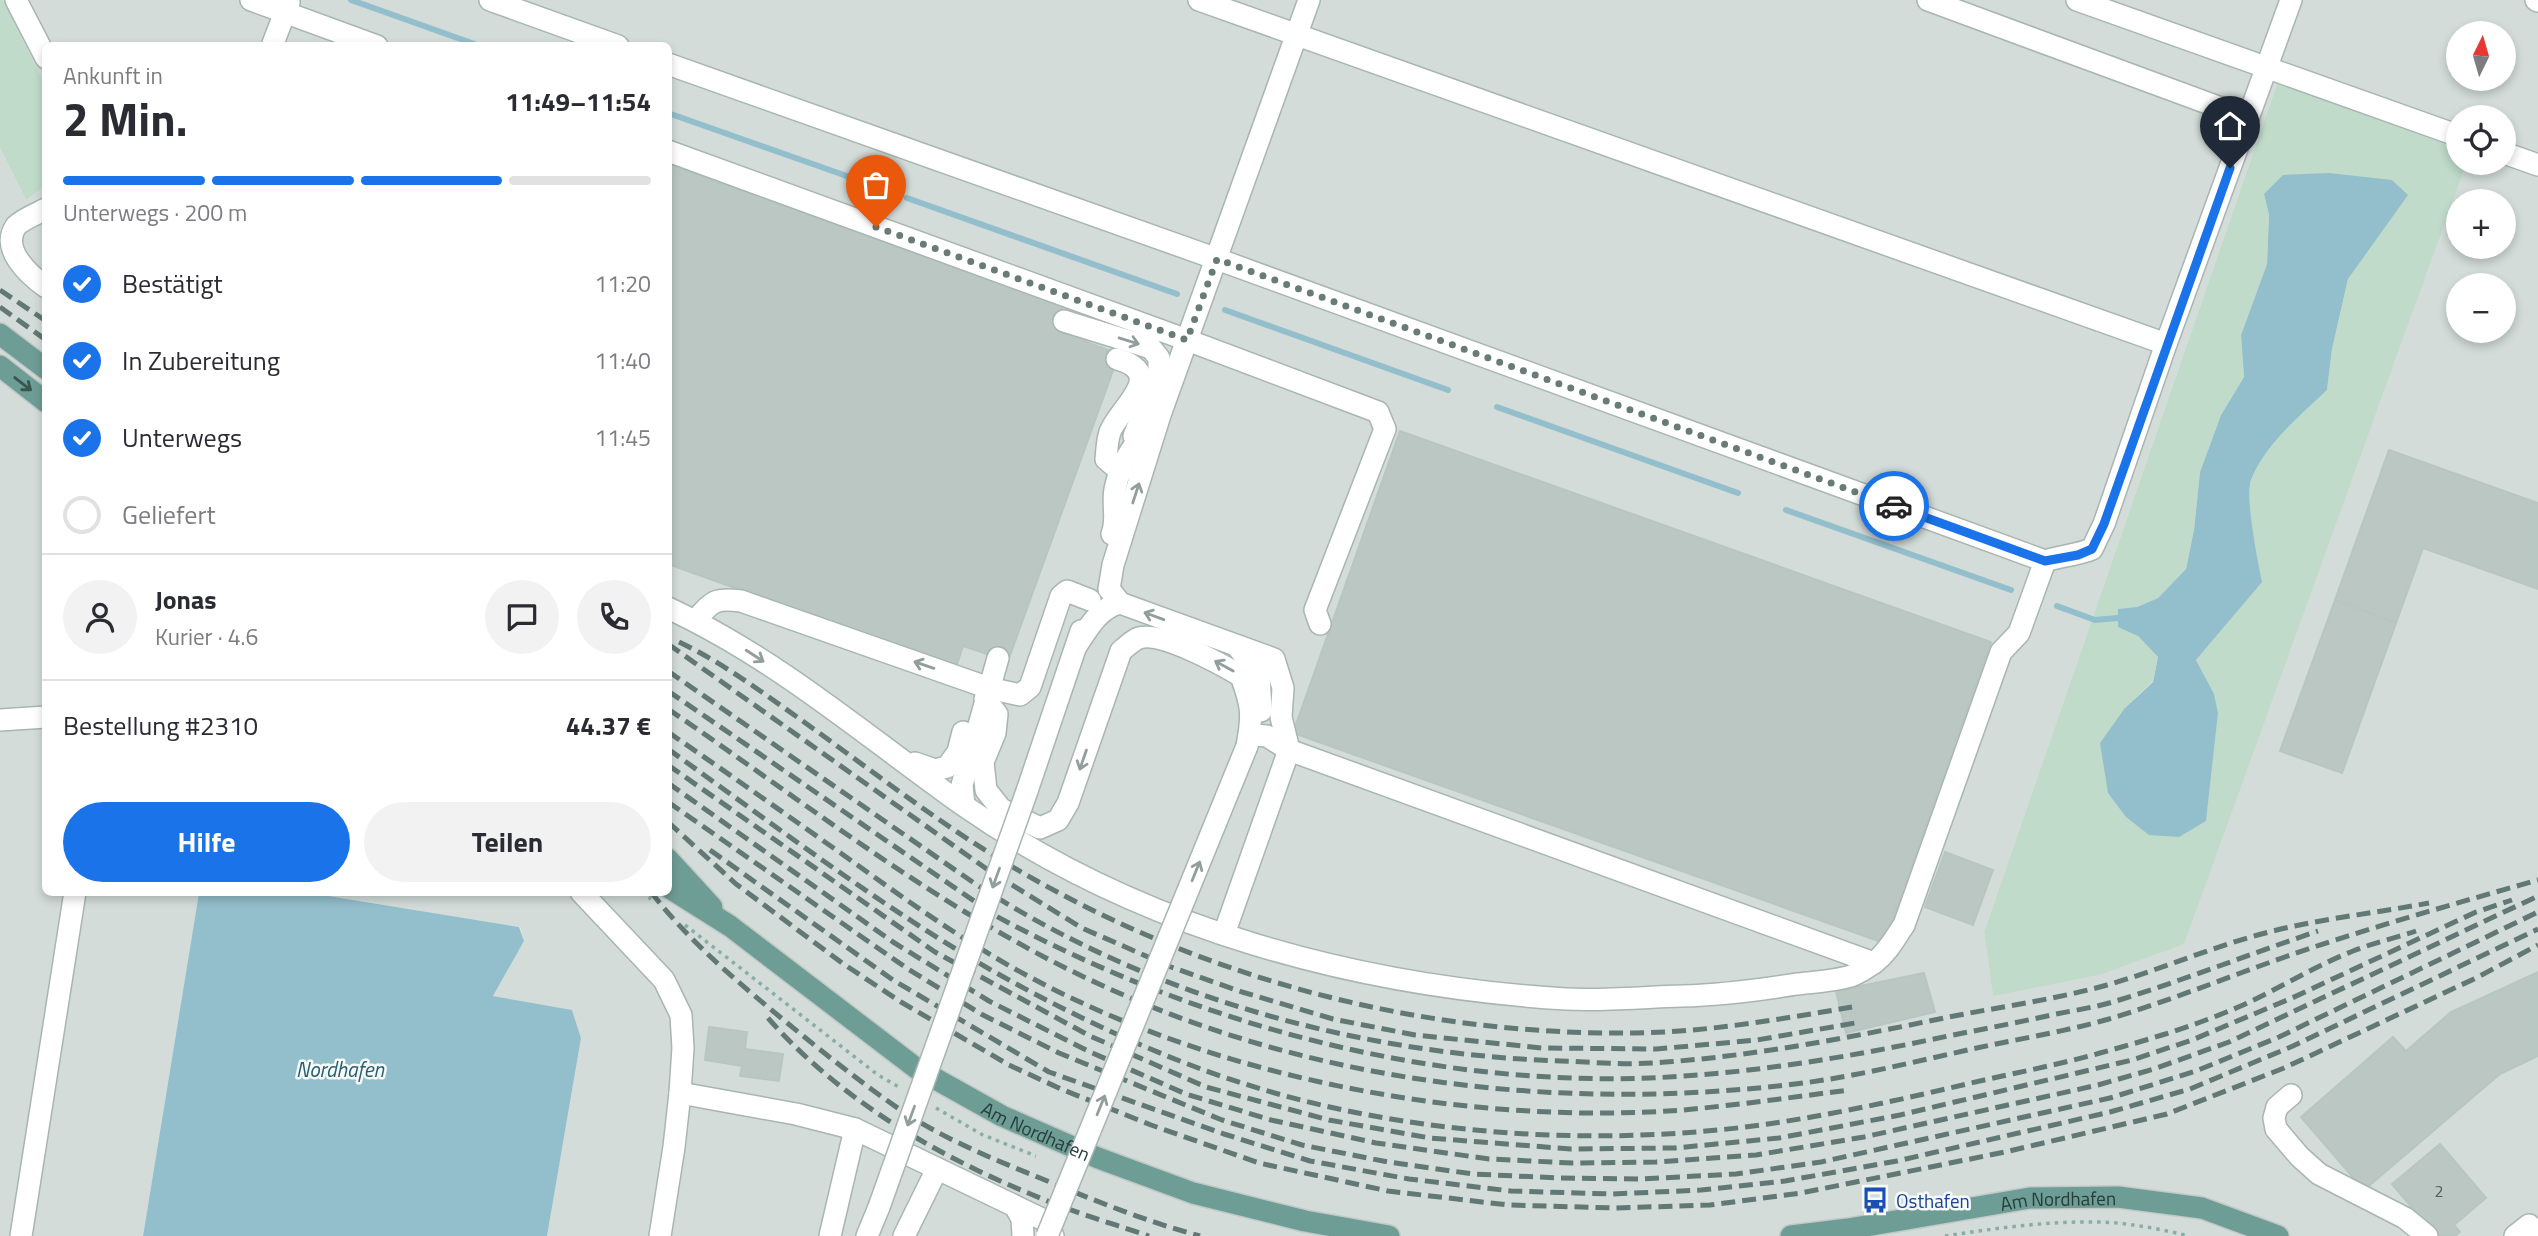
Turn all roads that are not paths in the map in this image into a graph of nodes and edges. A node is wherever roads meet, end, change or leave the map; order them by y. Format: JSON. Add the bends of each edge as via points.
{"nodes":[{"id":1,"x":16,"y":0,"type":"edge"},
{"id":2,"x":251,"y":0,"type":"edge"},
{"id":3,"x":490,"y":0,"type":"edge"},
{"id":4,"x":1199,"y":0,"type":"edge"},
{"id":5,"x":1309,"y":0,"type":"edge"},
{"id":6,"x":1928,"y":0,"type":"edge"},
{"id":7,"x":2077,"y":0,"type":"edge"},
{"id":8,"x":2291,"y":0,"type":"edge"},
{"id":9,"x":288,"y":6,"type":"edge"},
{"id":10,"x":1296,"y":35,"type":"junction"},
{"id":11,"x":274,"y":42,"type":"edge"},
{"id":12,"x":368,"y":42,"type":"edge"},
{"id":13,"x":607,"y":42,"type":"edge"},
{"id":14,"x":42,"y":50,"type":"edge"},
{"id":15,"x":672,"y":65,"type":"edge"},
{"id":16,"x":2266,"y":68,"type":"junction"},
{"id":17,"x":2248,"y":118,"type":"junction"},
{"id":18,"x":2446,"y":131,"type":"edge"},
{"id":19,"x":672,"y":152,"type":"edge"},
{"id":20,"x":2516,"y":157,"type":"edge"},
{"id":21,"x":2538,"y":165,"type":"edge"},
{"id":22,"x":42,"y":211,"type":"edge"},
{"id":23,"x":1217,"y":259,"type":"junction"},
{"id":24,"x":42,"y":284,"type":"edge"},
{"id":25,"x":1064,"y":321,"type":"dead end"},
{"id":26,"x":0,"y":334,"type":"edge"},
{"id":27,"x":1187,"y":340,"type":"junction"},
{"id":28,"x":2166,"y":344,"type":"junction"},
{"id":29,"x":1117,"y":359,"type":"dead end"},
{"id":30,"x":0,"y":366,"type":"edge"},
{"id":31,"x":42,"y":366,"type":"edge"},
{"id":32,"x":42,"y":399,"type":"edge"},
{"id":33,"x":1160,"y":415,"type":"junction"},
{"id":34,"x":1128,"y":451,"type":"junction"},
{"id":35,"x":1121,"y":472,"type":"junction"},
{"id":36,"x":2045,"y":561,"type":"junction"},
{"id":37,"x":1093,"y":593,"type":"junction"},
{"id":38,"x":1120,"y":603,"type":"junction"},
{"id":39,"x":672,"y":610,"type":"edge"},
{"id":40,"x":696,"y":621,"type":"junction"},
{"id":41,"x":1320,"y":624,"type":"dead end"},
{"id":42,"x":1077,"y":645,"type":"junction"},
{"id":43,"x":1235,"y":645,"type":"junction"},
{"id":44,"x":998,"y":658,"type":"dead end"},
{"id":45,"x":987,"y":693,"type":"junction"},
{"id":46,"x":42,"y":717,"type":"edge"},
{"id":47,"x":0,"y":720,"type":"edge"},
{"id":48,"x":1250,"y":741,"type":"junction"},
{"id":49,"x":1289,"y":750,"type":"junction"},
{"id":50,"x":904,"y":760,"type":"junction"},
{"id":51,"x":964,"y":805,"type":"junction"},
{"id":52,"x":672,"y":863,"type":"edge"},
{"id":53,"x":672,"y":890,"type":"edge"},
{"id":54,"x":74,"y":896,"type":"edge"},
{"id":55,"x":585,"y":896,"type":"edge"},
{"id":56,"x":730,"y":926,"type":"junction"},
{"id":57,"x":1224,"y":934,"type":"junction"},
{"id":58,"x":1874,"y":963,"type":"junction"},
{"id":59,"x":680,"y":1093,"type":"junction"},
{"id":60,"x":2291,"y":1095,"type":"dead end"},
{"id":61,"x":855,"y":1129,"type":"junction"},
{"id":62,"x":937,"y":1169,"type":"junction"},
{"id":63,"x":1015,"y":1206,"type":"junction"},
{"id":64,"x":2538,"y":1235,"type":"edge"},
{"id":65,"x":21,"y":1236,"type":"edge"},
{"id":66,"x":660,"y":1236,"type":"edge"},
{"id":67,"x":830,"y":1236,"type":"edge"},
{"id":68,"x":867,"y":1236,"type":"edge"},
{"id":69,"x":904,"y":1236,"type":"edge"},
{"id":70,"x":1023,"y":1236,"type":"edge"},
{"id":71,"x":1047,"y":1236,"type":"edge"},
{"id":72,"x":1053,"y":1236,"type":"edge"},
{"id":73,"x":1389,"y":1236,"type":"edge"},
{"id":74,"x":1794,"y":1236,"type":"edge"},
{"id":75,"x":2278,"y":1236,"type":"edge"},
{"id":76,"x":2427,"y":1236,"type":"edge"},
{"id":77,"x":2515,"y":1236,"type":"edge"}],
"edges":[{"from":1,"to":14,"type":"lane"},
{"from":2,"to":9,"type":"lane"},
{"from":3,"to":13,"type":"lane"},
{"from":4,"to":10,"type":"lane"},
{"from":5,"to":10,"type":"lane"},
{"from":6,"to":17,"type":"lane"},
{"from":7,"to":16,"type":"lane"},
{"from":8,"to":16,"type":"lane"},
{"from":9,"to":11,"type":"lane"},
{"from":9,"to":12,"type":"lane"},
{"from":10,"to":23,"type":"lane"},
{"from":10,"to":28,"type":"lane"},
{"from":15,"to":23,"type":"lane"},
{"from":16,"to":17,"type":"lane"},
{"from":16,"to":18,"type":"lane"},
{"from":17,"to":28,"type":"lane"},
{"from":19,"to":27,"type":"lane"},
{"from":20,"to":21,"type":"lane"},
{"from":22,"to":24,"type":"lane","via":[[15,226],[8,239],[10,254],[22,270]]},
{"from":23,"to":27,"type":"lane"},
{"from":23,"to":36,"type":"lane"},
{"from":25,"to":34,"type":"lane","one_way":true,"via":[[1151,348],[1159,358],[1159,374]]},
{"from":26,"to":31,"type":"main road"},
{"from":27,"to":33,"type":"lane"},
{"from":27,"to":41,"type":"lane","via":[[1378,412],[1385,429],[1315,610]]},
{"from":28,"to":36,"type":"lane","via":[[2092,549]]},
{"from":29,"to":35,"type":"lane","via":[[1131,363],[1140,376],[1138,394],[1110,432],[1106,459]]},
{"from":30,"to":32,"type":"main road","one_way":true},
{"from":33,"to":34,"type":"lane"},
{"from":38,"to":33,"type":"lane","one_way":true,"via":[[1109,589],[1113,565]]},
{"from":34,"to":35,"type":"lane"},
{"from":35,"to":37,"type":"lane","via":[[1115,490],[1116,523]]},
{"from":36,"to":58,"type":"lane","via":[[2019,633],[2001,652],[1904,925]]},
{"from":37,"to":42,"type":"lane"},
{"from":37,"to":45,"type":"lane","via":[[1074,579],[1058,582],[1028,668],[1018,682]]},
{"from":38,"to":42,"type":"lane","via":[[1094,619]]},
{"from":43,"to":38,"type":"lane","one_way":true},
{"from":39,"to":40,"type":"lane"},
{"from":45,"to":40,"type":"lane","one_way":true,"via":[[741,601],[720,599],[706,607]]},
{"from":40,"to":50,"type":"lane","one_way":true,"via":[[807,690]]},
{"from":42,"to":68,"type":"lane","one_way":true,"bridge":true},
{"from":43,"to":48,"type":"lane","via":[[1259,674],[1262,720]]},
{"from":43,"to":49,"type":"lane","via":[[1274,659],[1283,688],[1281,717]]},
{"from":44,"to":45,"type":"lane"},
{"from":48,"to":45,"type":"lane","one_way":true,"via":[[1251,703],[1241,676],[1206,656],[1157,639],[1139,638],[1121,651],[1068,803],[1058,820],[1040,828],[1000,809],[986,790],[983,762],[997,714]]},
{"from":45,"to":50,"type":"lane","via":[[967,718],[958,752],[947,767],[935,770]]},
{"from":45,"to":51,"type":"lane","via":[[962,785]]},
{"from":46,"to":47,"type":"lane"},
{"from":48,"to":49,"type":"lane","via":[[1267,736]]},
{"from":71,"to":48,"type":"lane","one_way":true,"bridge":true},
{"from":49,"to":57,"type":"lane"},
{"from":49,"to":58,"type":"lane"},
{"from":50,"to":51,"type":"lane"},
{"from":51,"to":57,"type":"lane","via":[[1041,854],[1146,907]]},
{"from":52,"to":56,"type":"main road","name":"Am Nordhafen"},
{"from":53,"to":56,"type":"main road","name":"Am Nordhafen"},
{"from":54,"to":65,"type":"lane"},
{"from":55,"to":59,"type":"lane","via":[[664,979],[681,1015]]},
{"from":56,"to":73,"type":"main road","name":"Am Nordhafen","via":[[916,1068],[1002,1116],[1098,1158],[1193,1192],[1305,1221]]},
{"from":57,"to":58,"type":"lane","via":[[1366,975],[1569,999],[1758,990],[1853,975]]},
{"from":59,"to":61,"type":"lane"},
{"from":59,"to":66,"type":"lane"},
{"from":60,"to":76,"type":"lane","via":[[2277,1107],[2274,1118],[2276,1129],[2300,1157],[2319,1174],[2405,1218]]},
{"from":61,"to":62,"type":"lane"},
{"from":61,"to":67,"type":"lane"},
{"from":62,"to":63,"type":"lane"},
{"from":62,"to":69,"type":"lane"},
{"from":63,"to":70,"type":"lane"},
{"from":63,"to":72,"type":"lane","via":[[1046,1221]]},
{"from":64,"to":77,"type":"lane","via":[[2529,1225]]},
{"from":74,"to":75,"type":"main road","name":"Am Nordhafen","via":[[2030,1198],[2118,1198],[2202,1208]]}]}
